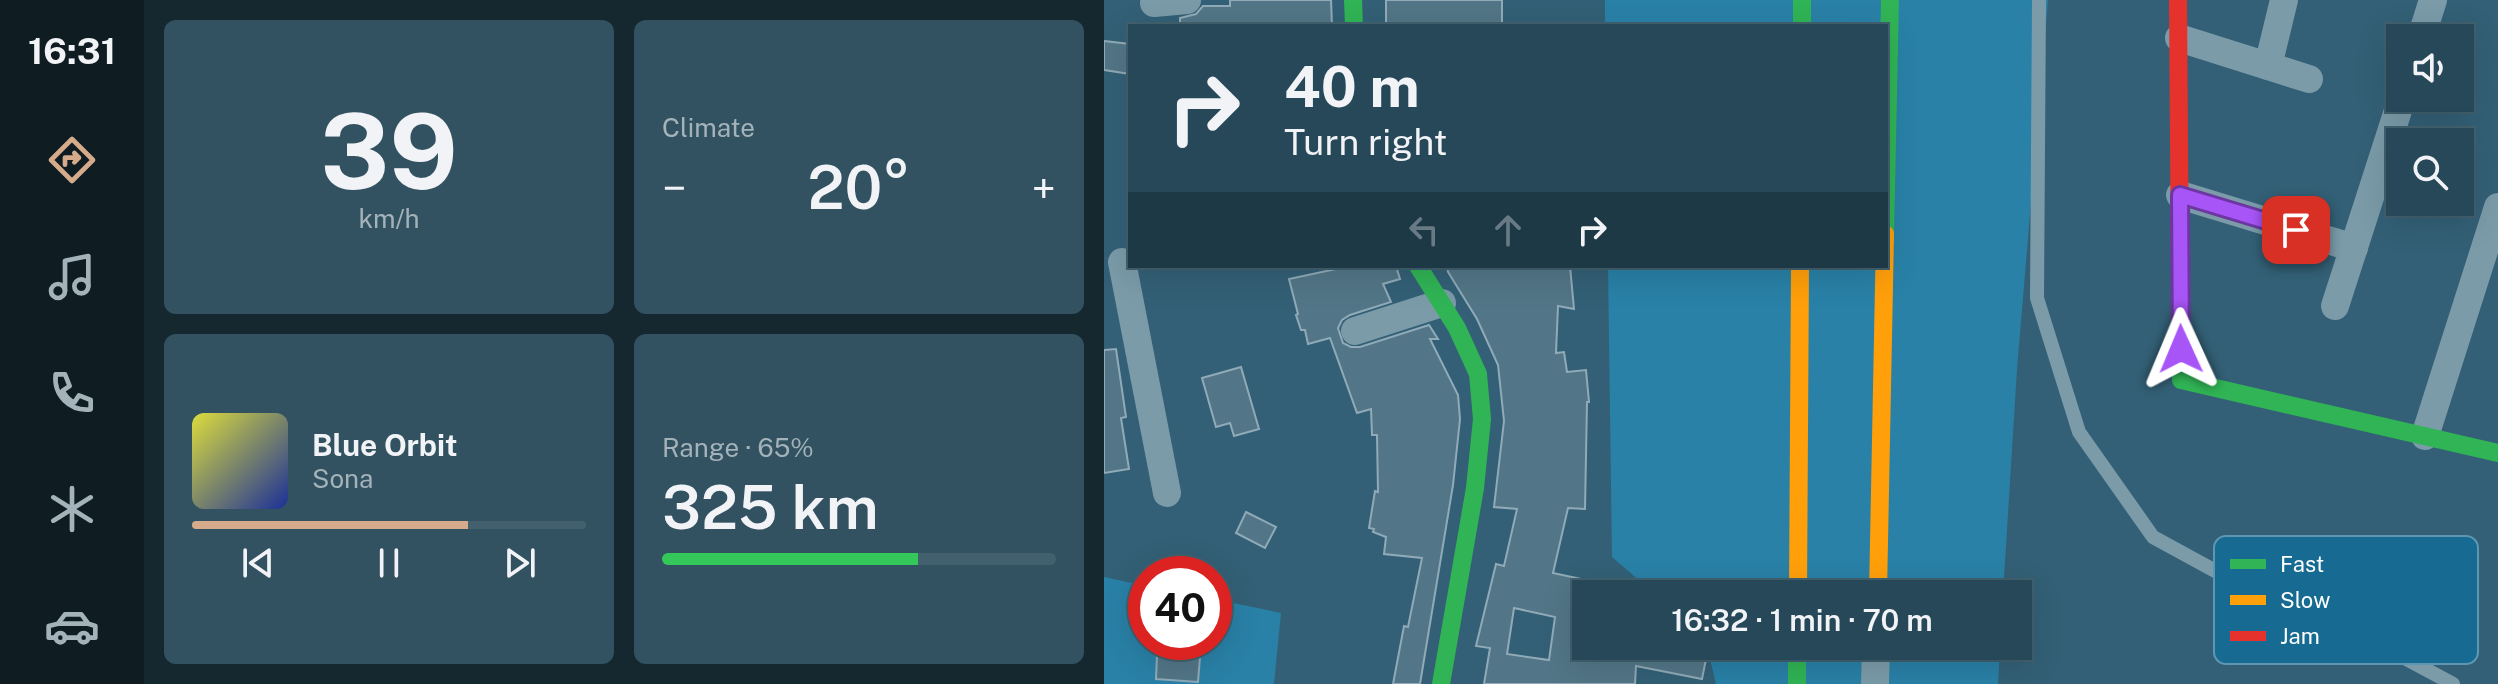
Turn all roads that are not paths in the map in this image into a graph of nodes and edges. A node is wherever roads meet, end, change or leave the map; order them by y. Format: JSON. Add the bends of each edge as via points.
{"nodes":[{"id":1,"x":1187,"y":0,"type":"edge"},
{"id":2,"x":1353,"y":0,"type":"edge"},
{"id":3,"x":1802,"y":0,"type":"edge"},
{"id":4,"x":1890,"y":0,"type":"edge"},
{"id":5,"x":2039,"y":0,"type":"edge"},
{"id":6,"x":2178,"y":0,"type":"edge"},
{"id":7,"x":2284,"y":0,"type":"edge"},
{"id":8,"x":2433,"y":0,"type":"edge"},
{"id":9,"x":1154,"y":3,"type":"dead end"},
{"id":10,"x":1354,"y":24,"type":"edge"},
{"id":11,"x":1802,"y":24,"type":"edge"},
{"id":12,"x":2425,"y":24,"type":"edge"},
{"id":13,"x":2179,"y":38,"type":"junction"},
{"id":14,"x":2268,"y":66,"type":"junction"},
{"id":15,"x":2309,"y":79,"type":"dead end"},
{"id":16,"x":1888,"y":99,"type":"edge"},
{"id":17,"x":2398,"y":112,"type":"edge"},
{"id":18,"x":2180,"y":195,"type":"junction"},
{"id":19,"x":2498,"y":207,"type":"edge"},
{"id":20,"x":2354,"y":248,"type":"junction"},
{"id":21,"x":1119,"y":263,"type":"edge"},
{"id":22,"x":1419,"y":268,"type":"edge"},
{"id":23,"x":1800,"y":268,"type":"edge"},
{"id":24,"x":1885,"y":268,"type":"edge"},
{"id":25,"x":1442,"y":303,"type":"junction"},
{"id":26,"x":2335,"y":306,"type":"dead end"},
{"id":27,"x":1355,"y":331,"type":"dead end"},
{"id":28,"x":2425,"y":436,"type":"junction"},
{"id":29,"x":2498,"y":453,"type":"edge"},
{"id":30,"x":1167,"y":493,"type":"dead end"},
{"id":31,"x":2214,"y":570,"type":"edge"},
{"id":32,"x":1798,"y":580,"type":"edge"},
{"id":33,"x":1878,"y":580,"type":"edge"},
{"id":34,"x":1797,"y":660,"type":"edge"},
{"id":35,"x":1876,"y":660,"type":"edge"},
{"id":36,"x":2416,"y":664,"type":"edge"},
{"id":37,"x":1441,"y":684,"type":"edge"},
{"id":38,"x":1797,"y":684,"type":"edge"},
{"id":39,"x":1875,"y":684,"type":"edge"},
{"id":40,"x":2453,"y":684,"type":"edge"}],
"edges":[{"from":1,"to":9,"type":"street"},
{"from":2,"to":10,"type":"street"},
{"from":3,"to":11,"type":"street"},
{"from":4,"to":16,"type":"street"},
{"from":5,"to":31,"type":"lane","via":[[2037,298],[2079,432],[2153,537]]},
{"from":6,"to":13,"type":"street"},
{"from":7,"to":14,"type":"street"},
{"from":8,"to":12,"type":"street"},
{"from":13,"to":14,"type":"street"},
{"from":13,"to":18,"type":"street"},
{"from":14,"to":15,"type":"street"},
{"from":17,"to":20,"type":"street"},
{"from":18,"to":20,"type":"street"},
{"from":18,"to":28,"type":"street","via":[[2181,380]]},
{"from":19,"to":28,"type":"street"},
{"from":20,"to":26,"type":"street"},
{"from":21,"to":30,"type":"street"},
{"from":22,"to":25,"type":"street"},
{"from":23,"to":32,"type":"street"},
{"from":24,"to":33,"type":"street"},
{"from":25,"to":27,"type":"street"},
{"from":25,"to":37,"type":"street","via":[[1478,374],[1482,419]]},
{"from":28,"to":29,"type":"street"},
{"from":34,"to":38,"type":"street"},
{"from":35,"to":39,"type":"street"},
{"from":36,"to":40,"type":"lane"}]}
